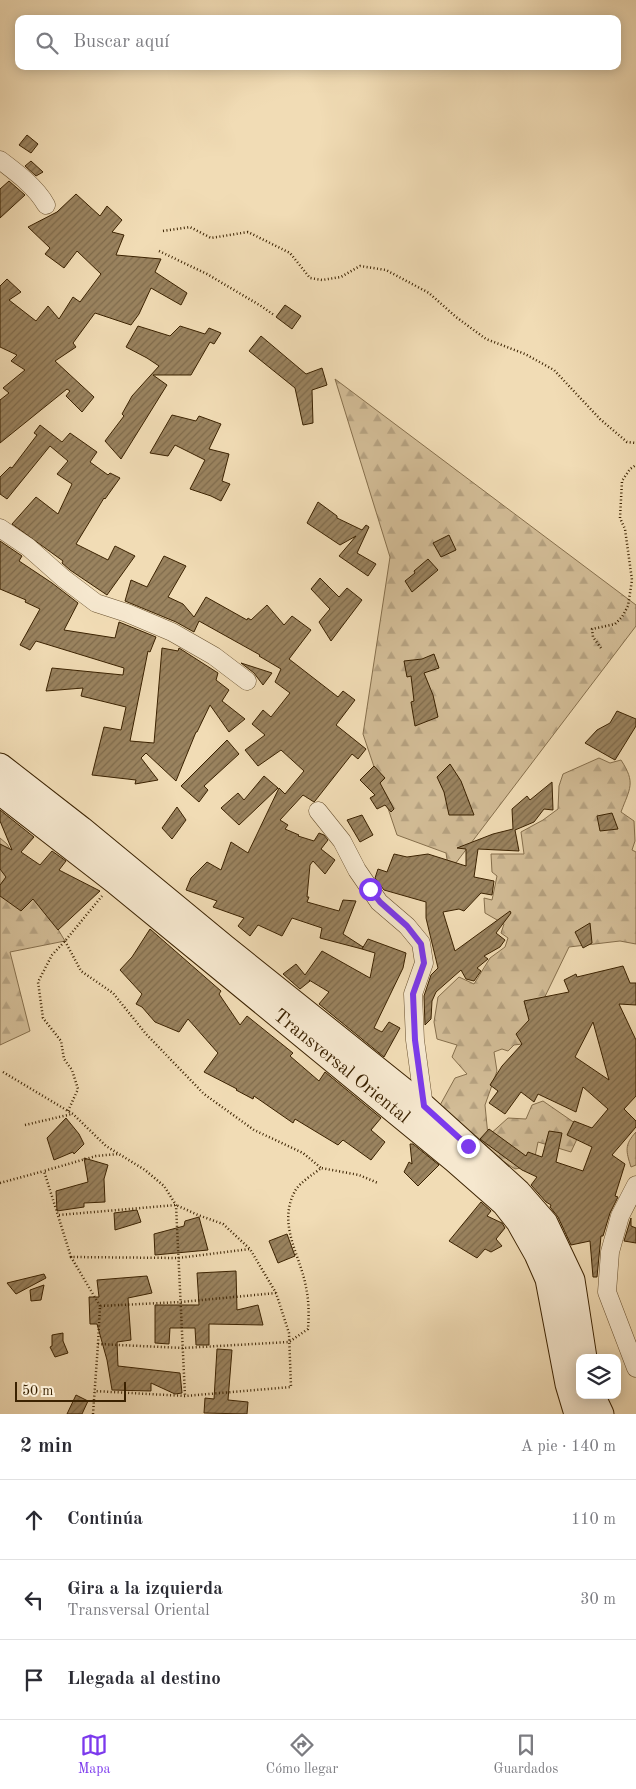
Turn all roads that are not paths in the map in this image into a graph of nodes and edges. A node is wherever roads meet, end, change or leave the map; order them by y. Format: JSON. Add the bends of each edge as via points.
{"nodes":[{"id":1,"x":0,"y":160,"type":"edge"},
{"id":2,"x":46,"y":205,"type":"dead end"},
{"id":3,"x":0,"y":528,"type":"edge"},
{"id":4,"x":247,"y":681,"type":"dead end"},
{"id":5,"x":0,"y":766,"type":"edge"},
{"id":6,"x":0,"y":792,"type":"edge"},
{"id":7,"x":318,"y":811,"type":"dead end"},
{"id":8,"x":124,"y":881,"type":"junction"},
{"id":9,"x":424,"y":1106,"type":"junction"},
{"id":10,"x":636,"y":1185,"type":"edge"},
{"id":11,"x":583,"y":1354,"type":"edge"},
{"id":12,"x":636,"y":1368,"type":"edge"},
{"id":13,"x":594,"y":1399,"type":"edge"},
{"id":14,"x":577,"y":1414,"type":"edge"},
{"id":15,"x":601,"y":1414,"type":"edge"}],
"edges":[{"from":1,"to":2,"type":"street"},
{"from":3,"to":4,"type":"street","via":[[96,603],[172,632],[214,656]]},
{"from":5,"to":8,"type":"main road","name":"Transversal Oriental","via":[[81,829]]},
{"from":6,"to":8,"type":"main road","name":"Transversal Oriental"},
{"from":7,"to":9,"type":"street","via":[[380,902],[407,926],[421,944],[424,963],[413,994],[415,1040]]},
{"from":8,"to":9,"type":"main road","name":"Transversal Oriental"},
{"from":8,"to":14,"type":"main road","name":"Transversal Oriental","via":[[504,1203],[519,1222],[548,1279]]},
{"from":9,"to":11,"type":"main road","name":"Transversal Oriental","via":[[518,1192],[545,1223],[572,1280]]},
{"from":10,"to":12,"type":"street","via":[[620,1216],[610,1252],[607,1292]]},
{"from":13,"to":15,"type":"main road"}]}
